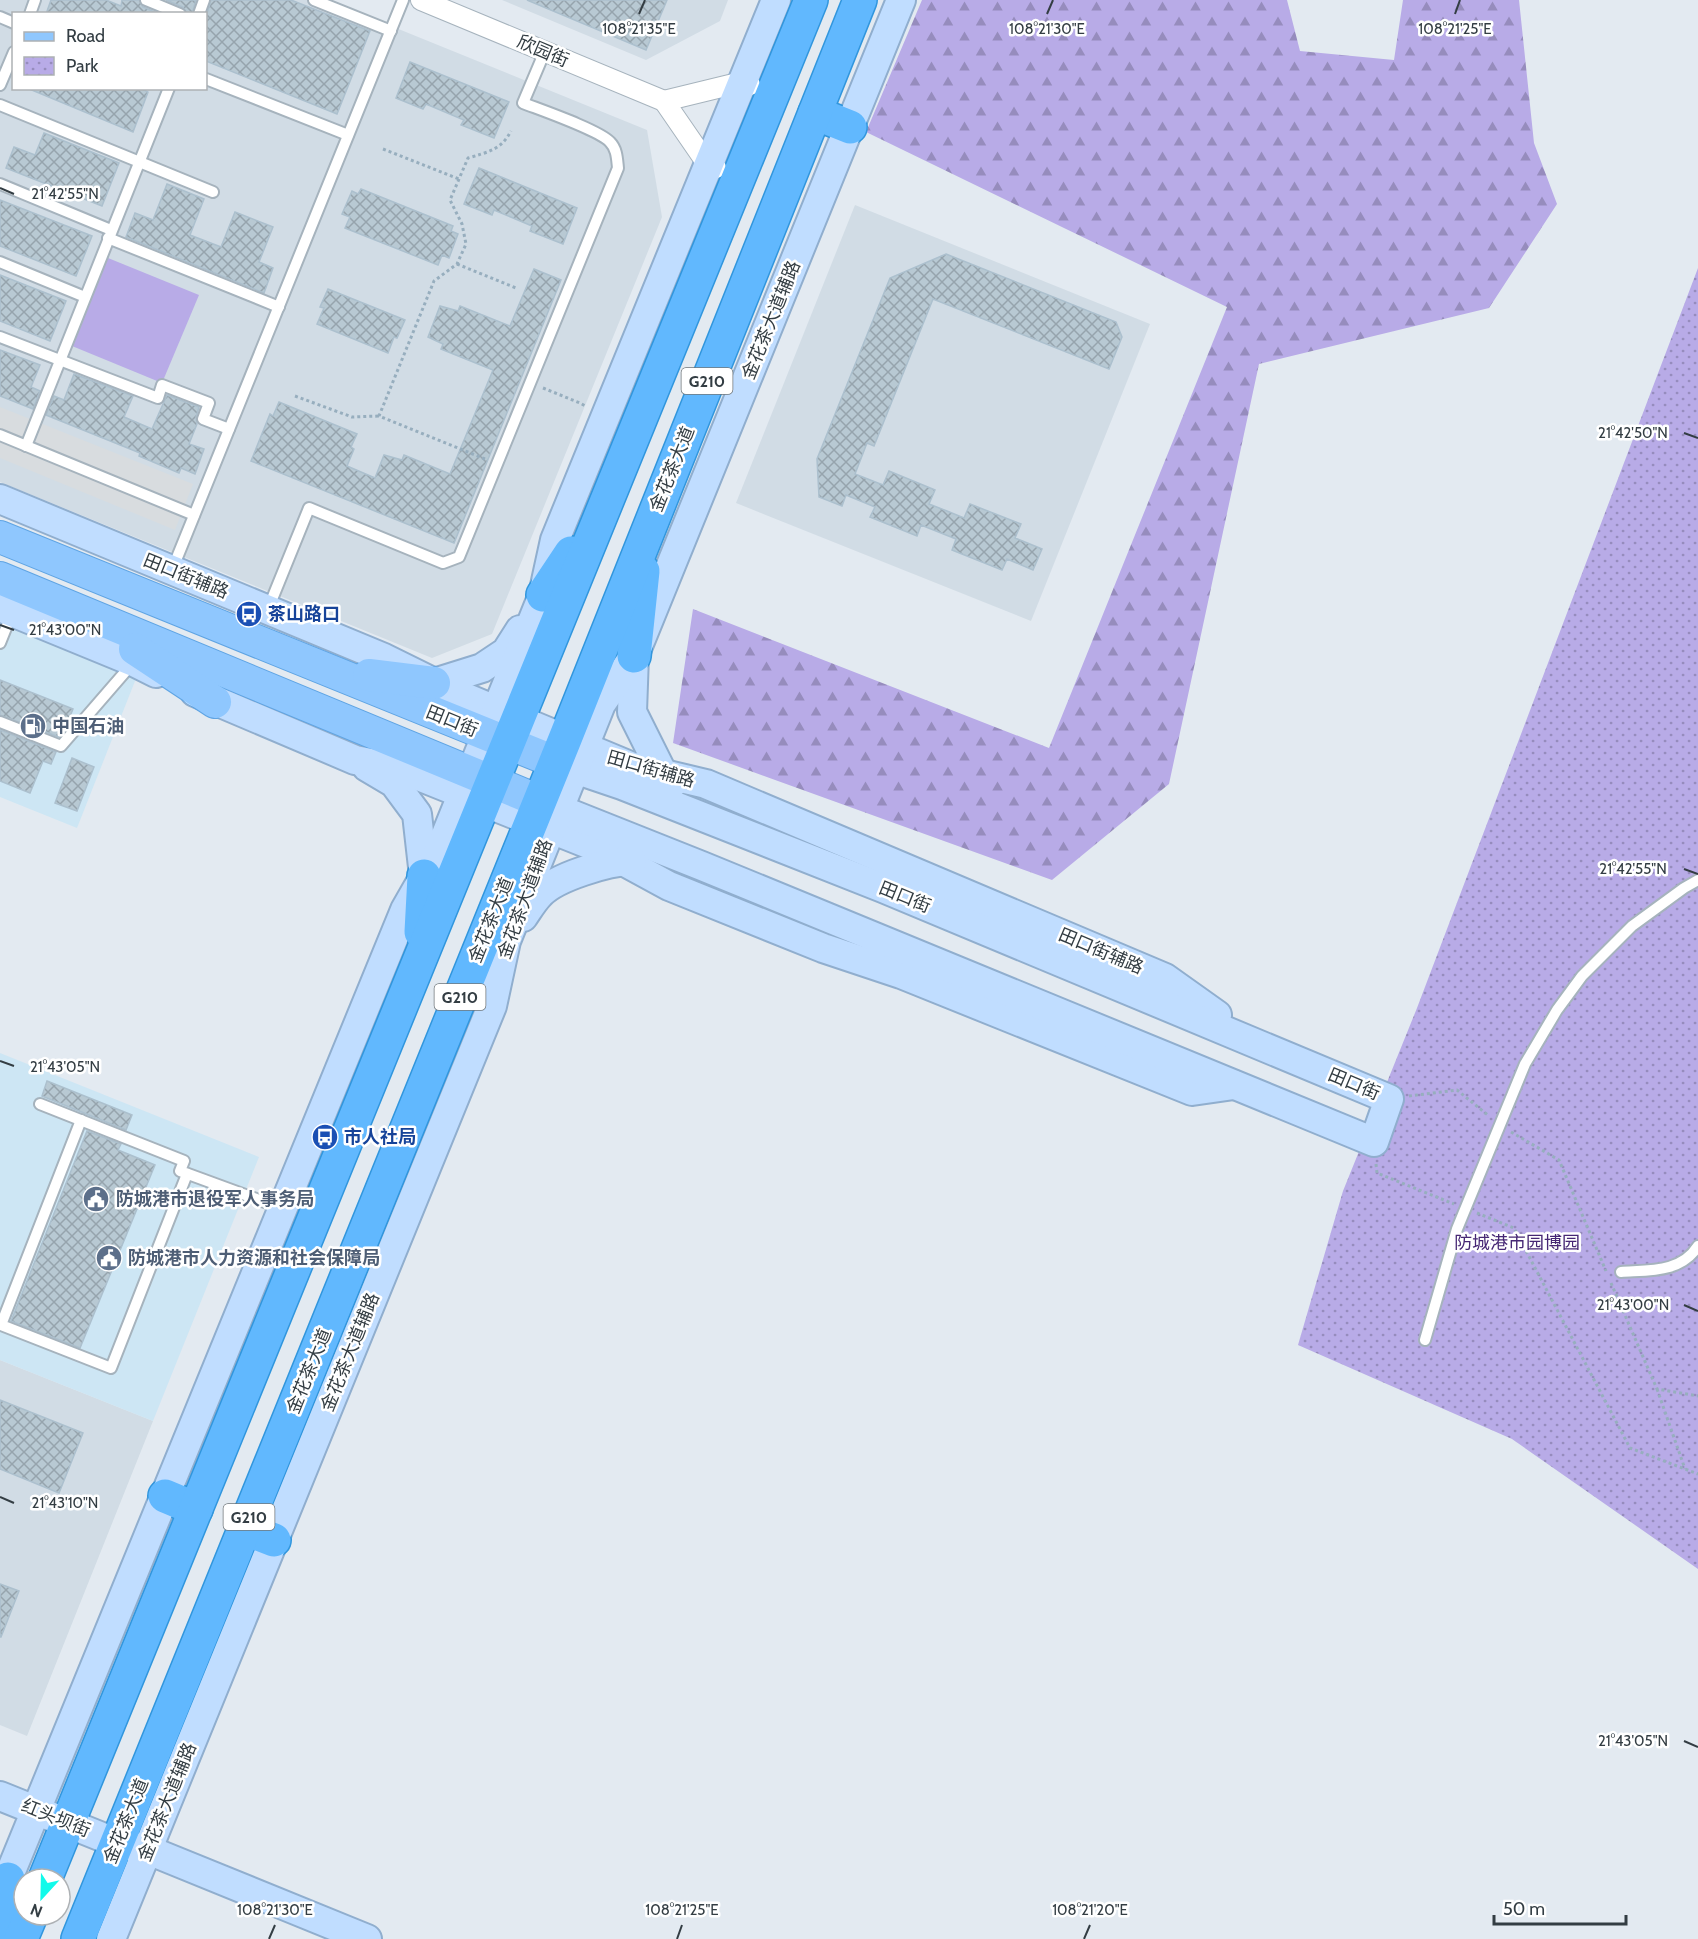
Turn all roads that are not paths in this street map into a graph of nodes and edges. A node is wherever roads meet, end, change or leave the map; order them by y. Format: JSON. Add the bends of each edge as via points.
{"nodes":[{"id":1,"x":146,"y":0,"type":"edge"},
{"id":2,"x":314,"y":0,"type":"edge"},
{"id":3,"x":403,"y":0,"type":"edge"},
{"id":4,"x":421,"y":0,"type":"edge"},
{"id":5,"x":776,"y":0,"type":"edge"},
{"id":6,"x":811,"y":0,"type":"edge"},
{"id":7,"x":860,"y":0,"type":"edge"},
{"id":8,"x":901,"y":0,"type":"edge"},
{"id":9,"x":175,"y":12,"type":"edge"},
{"id":10,"x":390,"y":31,"type":"junction"},
{"id":11,"x":544,"y":51,"type":"junction"},
{"id":12,"x":12,"y":57,"type":"edge"},
{"id":13,"x":207,"y":79,"type":"edge"},
{"id":14,"x":742,"y":82,"type":"junction"},
{"id":15,"x":0,"y":85,"type":"edge"},
{"id":16,"x":168,"y":90,"type":"edge"},
{"id":17,"x":772,"y":94,"type":"junction"},
{"id":18,"x":664,"y":101,"type":"junction"},
{"id":19,"x":0,"y":105,"type":"edge"},
{"id":20,"x":815,"y":113,"type":"junction"},
{"id":21,"x":849,"y":127,"type":"junction"},
{"id":22,"x":348,"y":135,"type":"junction"},
{"id":23,"x":139,"y":162,"type":"junction"},
{"id":24,"x":708,"y":165,"type":"junction"},
{"id":25,"x":738,"y":178,"type":"junction"},
{"id":26,"x":0,"y":184,"type":"edge"},
{"id":27,"x":213,"y":192,"type":"dead end"},
{"id":28,"x":110,"y":234,"type":"junction"},
{"id":29,"x":0,"y":262,"type":"edge"},
{"id":30,"x":85,"y":297,"type":"junction"},
{"id":31,"x":279,"y":307,"type":"junction"},
{"id":32,"x":0,"y":337,"type":"edge"},
{"id":33,"x":59,"y":360,"type":"junction"},
{"id":34,"x":229,"y":429,"type":"junction"},
{"id":35,"x":0,"y":435,"type":"edge"},
{"id":36,"x":26,"y":446,"type":"junction"},
{"id":37,"x":608,"y":497,"type":"junction"},
{"id":38,"x":0,"y":500,"type":"edge"},
{"id":39,"x":194,"y":515,"type":"junction"},
{"id":40,"x":648,"y":529,"type":"junction"},
{"id":41,"x":0,"y":537,"type":"edge"},
{"id":42,"x":171,"y":570,"type":"junction"},
{"id":43,"x":543,"y":595,"type":"junction"},
{"id":44,"x":11,"y":597,"type":"edge"},
{"id":45,"x":74,"y":609,"type":"junction"},
{"id":46,"x":268,"y":610,"type":"junction"},
{"id":47,"x":0,"y":643,"type":"edge"},
{"id":48,"x":634,"y":656,"type":"junction"},
{"id":49,"x":134,"y":662,"type":"junction"},
{"id":50,"x":329,"y":671,"type":"junction"},
{"id":51,"x":434,"y":683,"type":"junction"},
{"id":52,"x":215,"y":702,"type":"junction"},
{"id":53,"x":0,"y":722,"type":"edge"},
{"id":54,"x":502,"y":727,"type":"junction"},
{"id":55,"x":570,"y":755,"type":"junction"},
{"id":56,"x":356,"y":760,"type":"junction"},
{"id":57,"x":663,"y":774,"type":"junction"},
{"id":58,"x":477,"y":788,"type":"junction"},
{"id":59,"x":545,"y":815,"type":"junction"},
{"id":60,"x":717,"y":823,"type":"junction"},
{"id":61,"x":623,"y":861,"type":"junction"},
{"id":62,"x":702,"y":866,"type":"junction"},
{"id":63,"x":887,"y":875,"type":"junction"},
{"id":64,"x":424,"y":876,"type":"junction"},
{"id":65,"x":1698,"y":880,"type":"edge"},
{"id":66,"x":506,"y":941,"type":"junction"},
{"id":67,"x":420,"y":958,"type":"junction"},
{"id":68,"x":1064,"y":1027,"type":"junction"},
{"id":69,"x":1258,"y":1044,"type":"joint"},
{"id":70,"x":40,"y":1104,"type":"dead end"},
{"id":71,"x":81,"y":1120,"type":"junction"},
{"id":72,"x":187,"y":1174,"type":"junction"},
{"id":73,"x":282,"y":1209,"type":"junction"},
{"id":74,"x":1698,"y":1246,"type":"edge"},
{"id":75,"x":1621,"y":1272,"type":"dead end"},
{"id":76,"x":1425,"y":1340,"type":"dead end"},
{"id":77,"x":165,"y":1496,"type":"junction"},
{"id":78,"x":196,"y":1509,"type":"junction"},
{"id":79,"x":259,"y":1534,"type":"junction"},
{"id":80,"x":0,"y":1796,"type":"edge"},
{"id":81,"x":36,"y":1810,"type":"junction"},
{"id":82,"x":68,"y":1823,"type":"junction"},
{"id":83,"x":133,"y":1846,"type":"junction"},
{"id":84,"x":50,"y":1867,"type":"edge"},
{"id":85,"x":4,"y":1889,"type":"edge"},
{"id":86,"x":0,"y":1939,"type":"edge"},
{"id":87,"x":78,"y":1939,"type":"edge"},
{"id":88,"x":111,"y":1939,"type":"edge"},
{"id":89,"x":367,"y":1939,"type":"edge"}],
"edges":[{"from":1,"to":9,"type":"lane"},
{"from":2,"to":10,"type":"lane"},
{"from":3,"to":10,"type":"lane"},
{"from":4,"to":11,"type":"street","name":"欣园街"},
{"from":5,"to":14,"type":"street"},
{"from":6,"to":17,"type":"highway","number":"G210"},
{"from":7,"to":20,"type":"highway","name":"金花茶大道","number":"G210"},
{"from":8,"to":21,"type":"street","name":"金花茶大道辅路"},
{"from":10,"to":22,"type":"lane"},
{"from":11,"to":18,"type":"street","name":"欣园街"},
{"from":11,"to":46,"type":"lane","via":[[523,103],[609,141],[618,168],[459,557],[443,563],[309,508]]},
{"from":12,"to":15,"type":"lane"},
{"from":13,"to":22,"type":"lane"},
{"from":14,"to":17,"type":"street"},
{"from":14,"to":18,"type":"street"},
{"from":14,"to":24,"type":"street"},
{"from":16,"to":23,"type":"lane"},
{"from":17,"to":25,"type":"highway","number":"G210"},
{"from":18,"to":24,"type":"street"},
{"from":19,"to":23,"type":"lane"},
{"from":20,"to":21,"type":"highway"},
{"from":20,"to":40,"type":"highway","name":"金花茶大道","number":"G210"},
{"from":21,"to":48,"type":"street","name":"金花茶大道辅路"},
{"from":22,"to":31,"type":"lane"},
{"from":23,"to":27,"type":"lane"},
{"from":23,"to":28,"type":"lane"},
{"from":24,"to":25,"type":"street"},
{"from":24,"to":43,"type":"street","via":[[555,540]]},
{"from":25,"to":37,"type":"highway","number":"G210"},
{"from":26,"to":28,"type":"lane"},
{"from":28,"to":30,"type":"lane"},
{"from":28,"to":31,"type":"lane"},
{"from":29,"to":30,"type":"lane"},
{"from":30,"to":33,"type":"lane"},
{"from":31,"to":34,"type":"lane"},
{"from":32,"to":33,"type":"lane"},
{"from":33,"to":34,"type":"lane","via":[[158,398],[162,385],[209,403],[203,419]]},
{"from":33,"to":36,"type":"lane"},
{"from":34,"to":39,"type":"lane"},
{"from":35,"to":36,"type":"lane"},
{"from":36,"to":39,"type":"lane"},
{"from":37,"to":43,"type":"highway"},
{"from":37,"to":54,"type":"highway","number":"G210"},
{"from":38,"to":42,"type":"street","name":"田口街辅路"},
{"from":39,"to":42,"type":"lane"},
{"from":40,"to":48,"type":"highway"},
{"from":40,"to":55,"type":"highway","name":"金花茶大道","number":"G210"},
{"from":41,"to":50,"type":"main road","name":"田口街"},
{"from":42,"to":46,"type":"street","name":"田口街辅路"},
{"from":43,"to":51,"type":"street","via":[[506,651],[482,668]]},
{"from":43,"to":54,"type":"street"},
{"from":44,"to":45,"type":"main road"},
{"from":44,"to":47,"type":"lane"},
{"from":44,"to":49,"type":"street"},
{"from":45,"to":52,"type":"main road"},
{"from":45,"to":58,"type":"main road"},
{"from":46,"to":51,"type":"street","name":"田口街辅路"},
{"from":48,"to":55,"type":"street","name":"金花茶大道辅路"},
{"from":48,"to":57,"type":"street","via":[[632,712]]},
{"from":49,"to":52,"type":"street"},
{"from":49,"to":53,"type":"lane","via":[[61,746]]},
{"from":50,"to":51,"type":"main road"},
{"from":50,"to":54,"type":"main road","name":"田口街"},
{"from":51,"to":54,"type":"street","name":"田口街辅路"},
{"from":52,"to":56,"type":"street"},
{"from":54,"to":55,"type":"main road","name":"田口街"},
{"from":54,"to":58,"type":"highway","number":"G210"},
{"from":55,"to":57,"type":"street","name":"田口街辅路"},
{"from":55,"to":59,"type":"highway","name":"金花茶大道","number":"G210"},
{"from":55,"to":60,"type":"street","name":"田口街","via":[[622,786]]},
{"from":56,"to":58,"type":"street"},
{"from":56,"to":64,"type":"street","via":[[394,783],[417,814]]},
{"from":57,"to":60,"type":"street"},
{"from":57,"to":63,"type":"street","name":"田口街辅路","via":[[706,784]]},
{"from":58,"to":59,"type":"main road"},
{"from":58,"to":64,"type":"street"},
{"from":58,"to":67,"type":"highway","number":"G210"},
{"from":59,"to":61,"type":"street"},
{"from":59,"to":62,"type":"street"},
{"from":59,"to":66,"type":"street","name":"金花茶大道辅路"},
{"from":59,"to":79,"type":"highway","name":"金花茶大道","number":"G210"},
{"from":60,"to":63,"type":"street","name":"田口街"},
{"from":61,"to":62,"type":"street","via":[[656,860]]},
{"from":61,"to":66,"type":"street","via":[[600,865],[540,893]]},
{"from":61,"to":68,"type":"street","via":[[680,890],[822,948]]},
{"from":62,"to":68,"type":"street"},
{"from":63,"to":69,"type":"street","name":"田口街辅路","via":[[1165,978]]},
{"from":64,"to":67,"type":"highway"},
{"from":64,"to":73,"type":"street","via":[[405,910]]},
{"from":65,"to":76,"type":"lane","via":[[1632,926],[1582,976],[1557,1010],[1525,1064],[1457,1229]]},
{"from":66,"to":79,"type":"street","name":"金花茶大道辅路","via":[[492,1006]]},
{"from":67,"to":78,"type":"highway","number":"G210"},
{"from":68,"to":69,"type":"street","name":"田口街","via":[[1236,1085],[1374,1142],[1389,1099]]},
{"from":70,"to":71,"type":"lane"},
{"from":71,"to":72,"type":"lane","via":[[184,1161],[180,1171]]},
{"from":71,"to":72,"type":"lane","via":[[1,1325],[111,1368]]},
{"from":72,"to":73,"type":"lane"},
{"from":73,"to":77,"type":"street"},
{"from":74,"to":75,"type":"lane","via":[[1678,1265]]},
{"from":77,"to":78,"type":"highway"},
{"from":77,"to":81,"type":"street"},
{"from":78,"to":82,"type":"highway","number":"G210"},
{"from":79,"to":83,"type":"highway","name":"金花茶大道","number":"G210"},
{"from":80,"to":81,"type":"street","name":"红头坝街"},
{"from":81,"to":82,"type":"street","name":"红头坝街"},
{"from":81,"to":85,"type":"street"},
{"from":82,"to":83,"type":"street","name":"红头坝街"},
{"from":82,"to":84,"type":"highway","number":"G210"},
{"from":83,"to":87,"type":"highway","name":"金花茶大道","number":"G210"},
{"from":83,"to":88,"type":"street","name":"金花茶大道辅路"},
{"from":83,"to":89,"type":"street","name":"红头坝街"},
{"from":85,"to":86,"type":"highway"}]}
